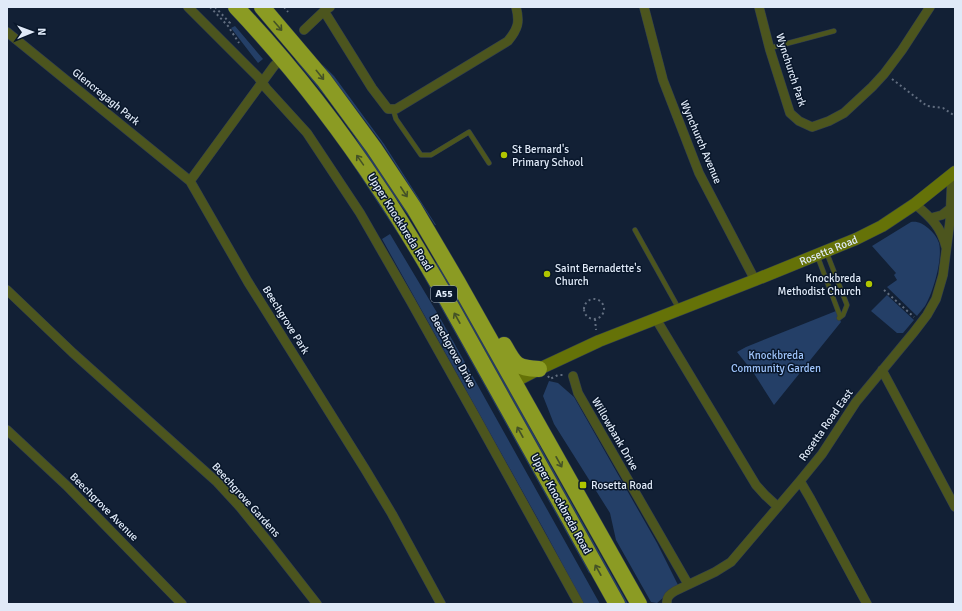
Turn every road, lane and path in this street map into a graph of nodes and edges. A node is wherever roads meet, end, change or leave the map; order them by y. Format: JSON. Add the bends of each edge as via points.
{"nodes":[{"id":1,"x":188,"y":7,"type":"edge"},
{"id":2,"x":210,"y":7,"type":"edge"},
{"id":3,"x":214,"y":7,"type":"edge"},
{"id":4,"x":236,"y":7,"type":"edge"},
{"id":5,"x":262,"y":7,"type":"edge"},
{"id":6,"x":284,"y":7,"type":"edge"},
{"id":7,"x":516,"y":7,"type":"edge"},
{"id":8,"x":644,"y":7,"type":"edge"},
{"id":9,"x":759,"y":7,"type":"edge"},
{"id":10,"x":930,"y":7,"type":"edge"},
{"id":11,"x":327,"y":9,"type":"edge"},
{"id":12,"x":288,"y":12,"type":"dead end"},
{"id":13,"x":228,"y":26,"type":"junction"},
{"id":14,"x":304,"y":30,"type":"dead end"},
{"id":15,"x":834,"y":30,"type":"dead end"},
{"id":16,"x":7,"y":32,"type":"edge"},
{"id":17,"x":240,"y":44,"type":"dead end"},
{"id":18,"x":295,"y":45,"type":"junction"},
{"id":19,"x":770,"y":48,"type":"junction"},
{"id":20,"x":282,"y":58,"type":"junction"},
{"id":21,"x":884,"y":74,"type":"junction"},
{"id":22,"x":262,"y":82,"type":"junction"},
{"id":23,"x":394,"y":109,"type":"junction"},
{"id":24,"x":955,"y":116,"type":"edge"},
{"id":25,"x":489,"y":163,"type":"dead end"},
{"id":26,"x":953,"y":173,"type":"edge"},
{"id":27,"x":190,"y":181,"type":"junction"},
{"id":28,"x":915,"y":204,"type":"junction"},
{"id":29,"x":951,"y":208,"type":"junction"},
{"id":30,"x":931,"y":218,"type":"junction"},
{"id":31,"x":635,"y":230,"type":"dead end"},
{"id":32,"x":435,"y":242,"type":"junction"},
{"id":33,"x":947,"y":252,"type":"junction"},
{"id":34,"x":822,"y":253,"type":"junction"},
{"id":35,"x":755,"y":280,"type":"junction"},
{"id":36,"x":7,"y":290,"type":"edge"},
{"id":37,"x":884,"y":290,"type":"dead end"},
{"id":38,"x":601,"y":302,"type":"joint"},
{"id":39,"x":680,"y":310,"type":"junction"},
{"id":40,"x":656,"y":319,"type":"junction"},
{"id":41,"x":921,"y":323,"type":"junction"},
{"id":42,"x":882,"y":370,"type":"junction"},
{"id":43,"x":544,"y":374,"type":"junction"},
{"id":44,"x":558,"y":375,"type":"dead end"},
{"id":45,"x":573,"y":376,"type":"dead end"},
{"id":46,"x":514,"y":382,"type":"junction"},
{"id":47,"x":7,"y":430,"type":"edge"},
{"id":48,"x":800,"y":482,"type":"junction"},
{"id":49,"x":778,"y":507,"type":"junction"},
{"id":50,"x":955,"y":507,"type":"edge"},
{"id":51,"x":688,"y":584,"type":"junction"},
{"id":52,"x":182,"y":604,"type":"edge"},
{"id":53,"x":317,"y":604,"type":"edge"},
{"id":54,"x":441,"y":604,"type":"edge"},
{"id":55,"x":579,"y":604,"type":"edge"},
{"id":56,"x":617,"y":604,"type":"edge"},
{"id":57,"x":639,"y":604,"type":"edge"},
{"id":58,"x":667,"y":604,"type":"edge"},
{"id":59,"x":867,"y":604,"type":"edge"}],
"edges":[{"from":1,"to":22,"type":"street","name":"Beechgrove Drive"},
{"from":2,"to":13,"type":"path"},
{"from":3,"to":13,"type":"path","via":[[230,23]]},
{"from":4,"to":20,"type":"highway","name":"Upper Knockbreda Road","number":"A55"},
{"from":5,"to":18,"type":"highway","name":"Upper Knockbreda Road","number":"A55","one_way":true},
{"from":6,"to":12,"type":"path"},
{"from":7,"to":23,"type":"street","via":[[519,18],[515,32],[508,41]]},
{"from":8,"to":35,"type":"street","name":"Wynchurch Avenue","via":[[663,80],[700,173]]},
{"from":9,"to":19,"type":"street","name":"Wynchurch Park"},
{"from":10,"to":21,"type":"street","name":"Wynchurch Park"},
{"from":11,"to":14,"type":"street"},
{"from":11,"to":23,"type":"street","via":[[372,88],[388,109]]},
{"from":13,"to":17,"type":"path"},
{"from":15,"to":19,"type":"lane"},
{"from":16,"to":27,"type":"street","name":"Glencregagh Park"},
{"from":18,"to":20,"type":"highway"},
{"from":18,"to":32,"type":"highway","name":"Upper Knockbreda Road","number":"A55","one_way":true,"via":[[374,148]]},
{"from":19,"to":21,"type":"street","name":"Wynchurch Park","via":[[790,113],[812,127],[844,112]]},
{"from":20,"to":22,"type":"street"},
{"from":56,"to":20,"type":"highway","name":"Upper Knockbreda Road","number":"A55","one_way":true,"via":[[416,246],[348,143]]},
{"from":21,"to":24,"type":"path","via":[[927,106],[943,108]]},
{"from":22,"to":27,"type":"street"},
{"from":22,"to":55,"type":"street","name":"Beechgrove Drive","via":[[307,133],[360,213]]},
{"from":23,"to":25,"type":"lane","via":[[396,119],[421,155],[431,156],[469,132]]},
{"from":26,"to":28,"type":"street","name":"Rosetta Road"},
{"from":26,"to":29,"type":"street","name":"Rosetta Road East"},
{"from":27,"to":54,"type":"street","name":"Beechgrove Park","via":[[248,282],[392,514]]},
{"from":28,"to":30,"type":"street","name":"Rosetta Road East"},
{"from":28,"to":34,"type":"street","name":"Rosetta Road","via":[[882,226]]},
{"from":29,"to":30,"type":"street","via":[[942,215]]},
{"from":29,"to":33,"type":"street","name":"Rosetta Road East"},
{"from":30,"to":33,"type":"street","name":"Rosetta Road East","via":[[939,227]]},
{"from":31,"to":39,"type":"lane"},
{"from":32,"to":43,"type":"highway","via":[[462,270],[514,362]]},
{"from":32,"to":46,"type":"highway","name":"Upper Knockbreda Road","number":"A55"},
{"from":33,"to":41,"type":"street","name":"Rosetta Road East","via":[[936,299]]},
{"from":34,"to":34,"type":"lane","via":[[847,305],[840,317]]},
{"from":34,"to":35,"type":"street","name":"Rosetta Road"},
{"from":35,"to":39,"type":"street","name":"Rosetta Road"},
{"from":36,"to":53,"type":"street","name":"Beechgrove Gardens","via":[[217,482]]},
{"from":37,"to":41,"type":"path"},
{"from":38,"to":38,"type":"path","via":[[604,308],[601,316],[592,319],[586,315],[586,302],[595,299]]},
{"from":39,"to":40,"type":"street","name":"Rosetta Road"},
{"from":40,"to":43,"type":"street","name":"Rosetta Road","via":[[599,341]]},
{"from":40,"to":49,"type":"street","via":[[756,485]]},
{"from":41,"to":42,"type":"street","name":"Rosetta Road East"},
{"from":42,"to":48,"type":"street","name":"Rosetta Road East","via":[[856,402]]},
{"from":42,"to":50,"type":"street"},
{"from":43,"to":44,"type":"path"},
{"from":43,"to":46,"type":"street","name":"Rosetta Road"},
{"from":45,"to":51,"type":"street","name":"Willowbank Drive","via":[[578,393]]},
{"from":46,"to":57,"type":"highway","name":"Upper Knockbreda Road","number":"A55","one_way":true},
{"from":47,"to":52,"type":"street","name":"Beechgrove Avenue","via":[[67,486]]},
{"from":48,"to":49,"type":"street","name":"Rosetta Road East"},
{"from":48,"to":59,"type":"street"},
{"from":49,"to":51,"type":"street","name":"Rosetta Road East","via":[[731,562],[716,572]]},
{"from":51,"to":58,"type":"street","via":[[670,594]]}]}
